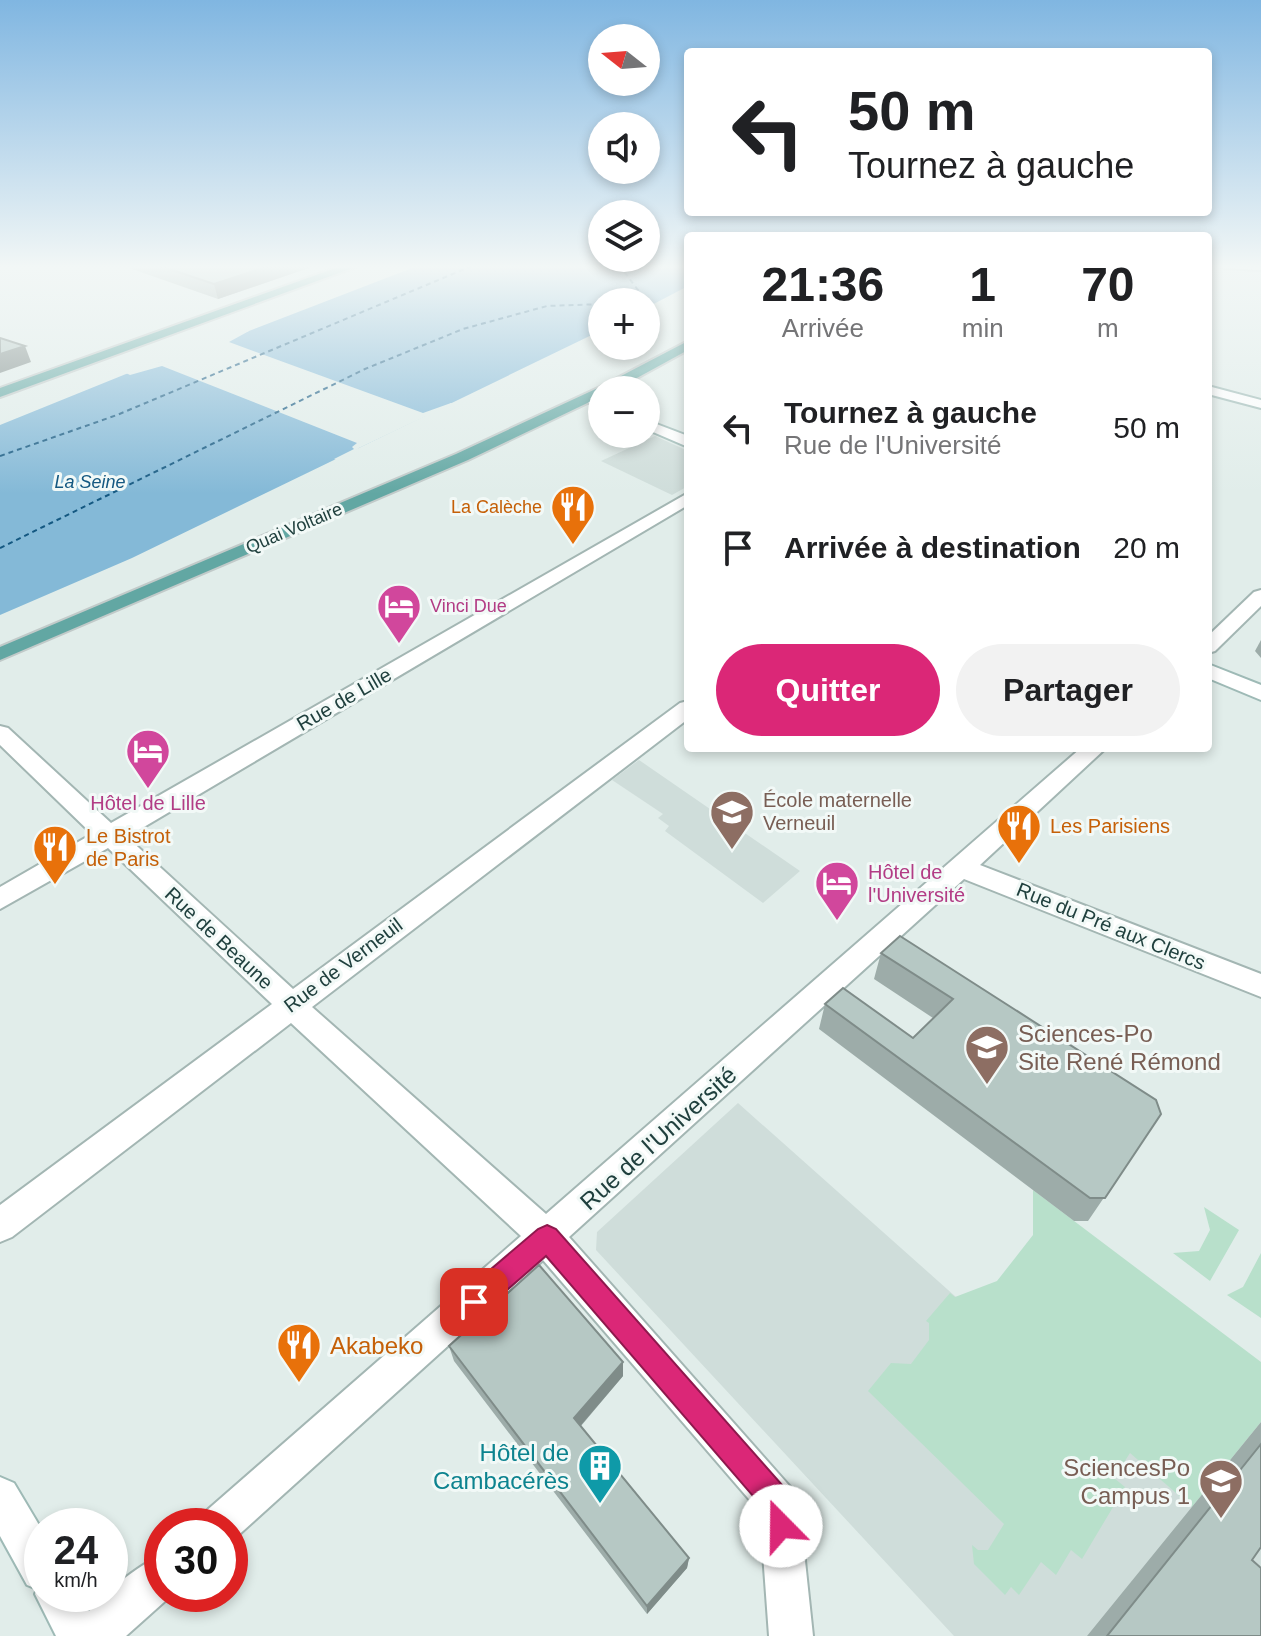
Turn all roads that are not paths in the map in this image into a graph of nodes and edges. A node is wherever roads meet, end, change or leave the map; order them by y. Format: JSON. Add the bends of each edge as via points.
{"nodes":[{"id":1,"x":143,"y":341,"type":"edge"},
{"id":2,"x":684,"y":347,"type":"edge"},
{"id":3,"x":631,"y":376,"type":"edge"},
{"id":4,"x":1212,"y":391,"type":"edge"},
{"id":5,"x":0,"y":393,"type":"edge"},
{"id":6,"x":1261,"y":404,"type":"edge"},
{"id":7,"x":588,"y":405,"type":"edge"},
{"id":8,"x":660,"y":430,"type":"edge"},
{"id":9,"x":684,"y":440,"type":"edge"},
{"id":10,"x":684,"y":500,"type":"edge"},
{"id":11,"x":1261,"y":596,"type":"edge"},
{"id":12,"x":1212,"y":643,"type":"edge"},
{"id":13,"x":0,"y":654,"type":"edge"},
{"id":14,"x":1212,"y":672,"type":"edge"},
{"id":15,"x":1261,"y":693,"type":"edge"},
{"id":16,"x":684,"y":711,"type":"edge"},
{"id":17,"x":0,"y":733,"type":"edge"},
{"id":18,"x":1090,"y":752,"type":"edge"},
{"id":19,"x":110,"y":836,"type":"junction"},
{"id":20,"x":960,"y":867,"type":"junction"},
{"id":21,"x":0,"y":899,"type":"edge"},
{"id":22,"x":1261,"y":986,"type":"edge"},
{"id":23,"x":291,"y":1005,"type":"junction"},
{"id":24,"x":0,"y":1225,"type":"edge"},
{"id":25,"x":547,"y":1238,"type":"junction"},
{"id":26,"x":0,"y":1497,"type":"edge"},
{"id":27,"x":240,"y":1508,"type":"edge"},
{"id":28,"x":24,"y":1539,"type":"edge"},
{"id":29,"x":144,"y":1592,"type":"edge"},
{"id":30,"x":66,"y":1612,"type":"edge"},
{"id":31,"x":80,"y":1636,"type":"edge"},
{"id":32,"x":94,"y":1636,"type":"edge"},
{"id":33,"x":791,"y":1636,"type":"edge"}],
"edges":[{"from":1,"to":5,"type":"main road"},
{"from":2,"to":3,"type":"main road","name":"Quai Voltaire"},
{"from":4,"to":6,"type":"street"},
{"from":7,"to":13,"type":"main road","name":"Quai Voltaire"},
{"from":8,"to":9,"type":"street"},
{"from":10,"to":19,"type":"street","name":"Rue de Lille"},
{"from":11,"to":12,"type":"street"},
{"from":14,"to":15,"type":"street"},
{"from":16,"to":23,"type":"street","name":"Rue de Verneuil"},
{"from":17,"to":19,"type":"street","name":"Rue de Beaune"},
{"from":18,"to":20,"type":"street","name":"Rue de l'Université"},
{"from":19,"to":21,"type":"street","name":"Rue de Lille"},
{"from":19,"to":23,"type":"street","name":"Rue de Beaune"},
{"from":20,"to":22,"type":"street","name":"Rue du Pré aux Clercs"},
{"from":20,"to":25,"type":"street","name":"Rue de l'Université"},
{"from":23,"to":24,"type":"street","name":"Rue de Verneuil"},
{"from":23,"to":25,"type":"street","name":"Rue de Beaune"},
{"from":25,"to":27,"type":"street","name":"Rue de l'Université"},
{"from":25,"to":33,"type":"street","name":"Rue de Beaune","via":[[779,1504]]},
{"from":26,"to":28,"type":"street"},
{"from":29,"to":32,"type":"street"},
{"from":30,"to":31,"type":"street"}]}
